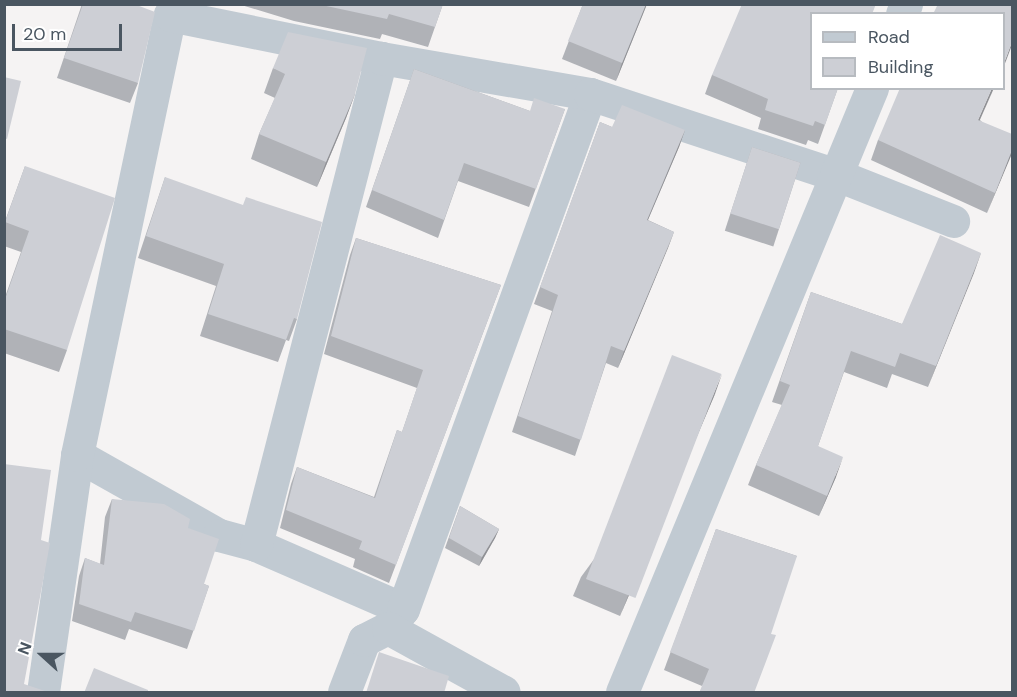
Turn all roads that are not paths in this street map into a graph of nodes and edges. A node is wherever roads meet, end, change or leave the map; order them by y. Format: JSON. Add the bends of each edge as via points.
{"nodes":[{"id":1,"x":381,"y":58,"type":"junction"},
{"id":2,"x":871,"y":90,"type":"edge"},
{"id":3,"x":590,"y":94,"type":"junction"},
{"id":4,"x":837,"y":175,"type":"junction"},
{"id":5,"x":953,"y":221,"type":"dead end"},
{"id":6,"x":77,"y":455,"type":"junction"},
{"id":7,"x":256,"y":545,"type":"junction"},
{"id":8,"x":396,"y":618,"type":"junction"},
{"id":9,"x":489,"y":689,"type":"edge"},
{"id":10,"x":43,"y":693,"type":"edge"},
{"id":11,"x":344,"y":693,"type":"edge"},
{"id":12,"x":622,"y":693,"type":"edge"}],
"edges":[{"from":1,"to":3,"type":"street"},
{"from":1,"to":6,"type":"street","via":[[170,15]]},
{"from":1,"to":7,"type":"street"},
{"from":2,"to":4,"type":"street"},
{"from":3,"to":4,"type":"street"},
{"from":3,"to":8,"type":"street"},
{"from":4,"to":5,"type":"street"},
{"from":4,"to":12,"type":"street"},
{"from":6,"to":7,"type":"street","via":[[219,535]]},
{"from":6,"to":10,"type":"street"},
{"from":7,"to":8,"type":"street"},
{"from":8,"to":9,"type":"street"},
{"from":8,"to":11,"type":"street","via":[[364,640]]}]}
